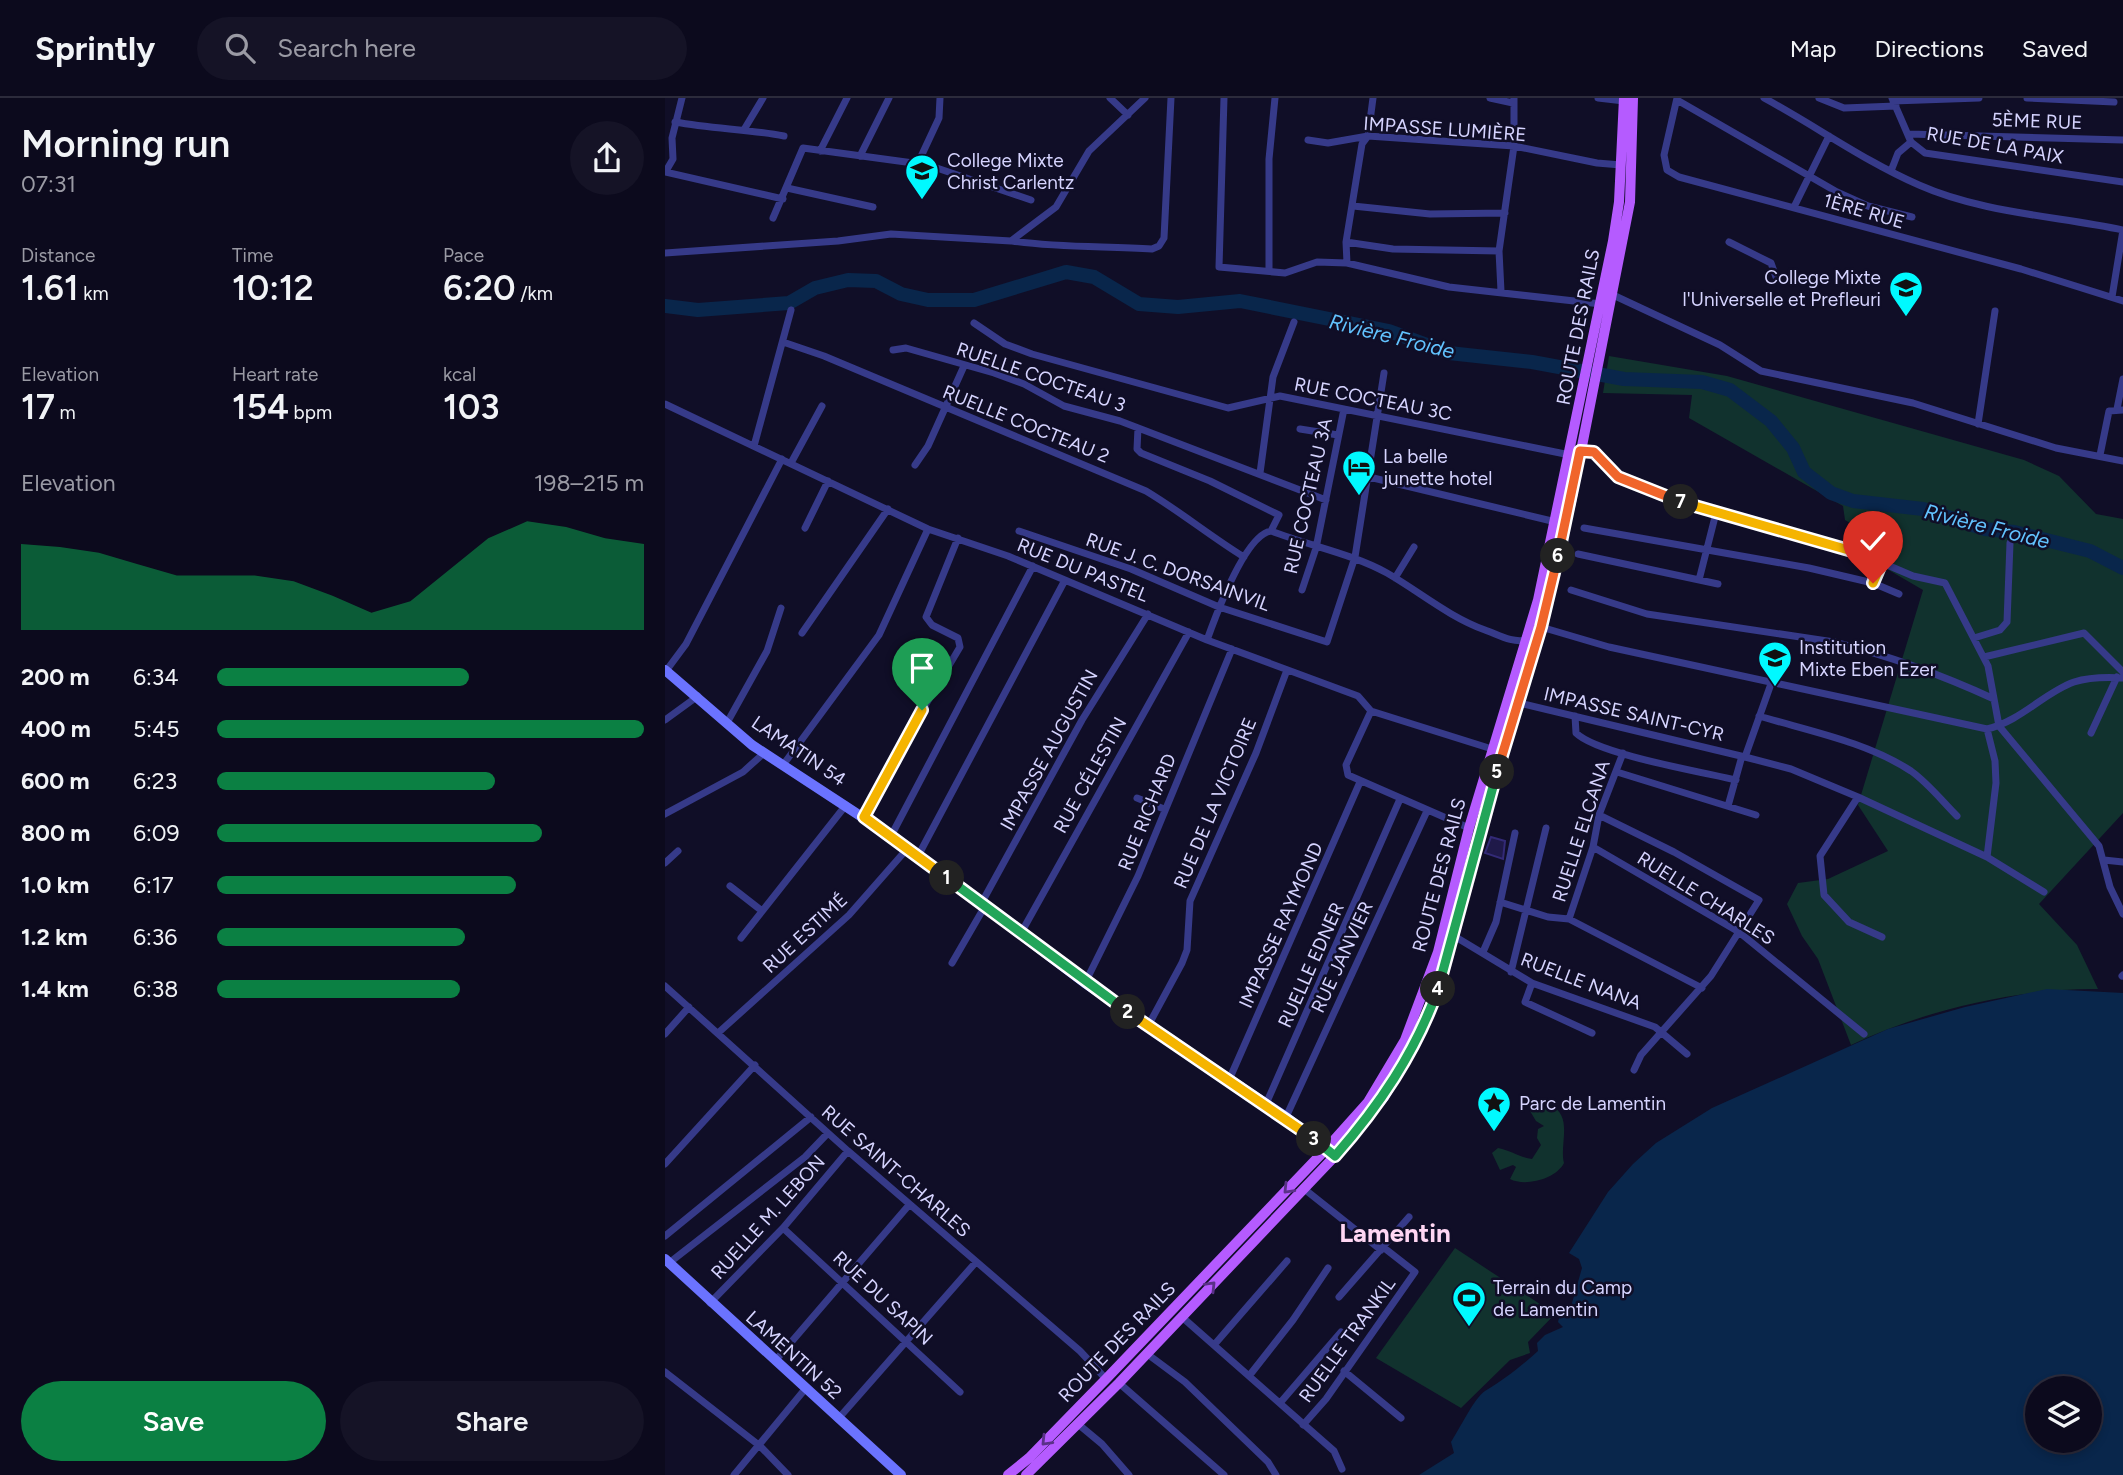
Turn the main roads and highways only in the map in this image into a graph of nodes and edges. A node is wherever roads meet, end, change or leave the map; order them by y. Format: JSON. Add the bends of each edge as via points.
{"nodes":[{"id":1,"x":1627,"y":99,"type":"edge"},
{"id":2,"x":1601,"y":327,"type":"junction"},
{"id":3,"x":1575,"y":453,"type":"junction"},
{"id":4,"x":1331,"y":1153,"type":"junction"},
{"id":5,"x":1008,"y":1475,"type":"edge"},
{"id":6,"x":1026,"y":1475,"type":"edge"}],
"edges":[{"from":1,"to":2,"type":"main road","name":"ROUTE DES RAILS","via":[[1619,201]]},
{"from":1,"to":2,"type":"main road","name":"ROUTE DES RAILS","via":[[1630,202],[1613,295]]},
{"from":2,"to":3,"type":"main road","name":"ROUTE DES RAILS"},
{"from":3,"to":4,"type":"main road","name":"ROUTE DES RAILS","via":[[1438,952],[1405,1040]]},
{"from":3,"to":4,"type":"main road","name":"ROUTE DES RAILS","via":[[1541,627],[1437,992],[1384,1097]]},
{"from":4,"to":5,"type":"main road","name":"ROUTE DES RAILS","one_way":true},
{"from":6,"to":4,"type":"main road","name":"ROUTE DES RAILS","one_way":true,"via":[[1182,1317]]}]}
